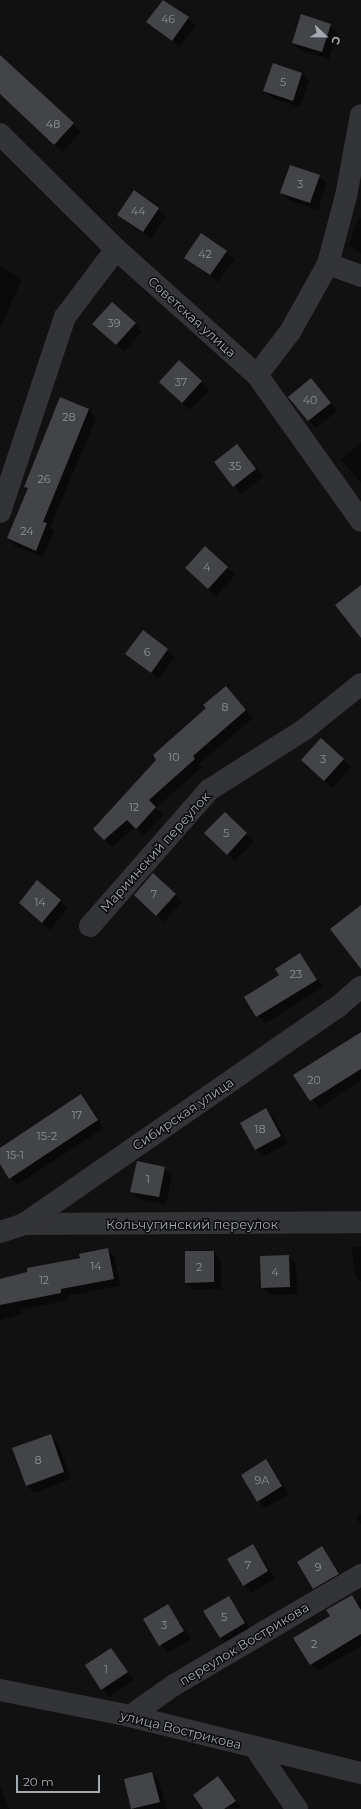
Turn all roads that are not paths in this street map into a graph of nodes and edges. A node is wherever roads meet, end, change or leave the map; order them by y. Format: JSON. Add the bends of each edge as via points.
{"nodes":[{"id":1,"x":361,"y":115,"type":"edge"},
{"id":2,"x":0,"y":134,"type":"edge"},
{"id":3,"x":116,"y":249,"type":"junction"},
{"id":4,"x":328,"y":264,"type":"junction"},
{"id":5,"x":361,"y":276,"type":"edge"},
{"id":6,"x":257,"y":375,"type":"junction"},
{"id":7,"x":0,"y":512,"type":"edge"},
{"id":8,"x":361,"y":521,"type":"edge"},
{"id":9,"x":361,"y":684,"type":"edge"},
{"id":10,"x":90,"y":926,"type":"dead end"},
{"id":11,"x":361,"y":987,"type":"edge"},
{"id":12,"x":361,"y":1222,"type":"edge"},
{"id":13,"x":24,"y":1224,"type":"junction"},
{"id":14,"x":0,"y":1232,"type":"edge"},
{"id":15,"x":361,"y":1575,"type":"edge"},
{"id":16,"x":0,"y":1690,"type":"edge"},
{"id":17,"x":130,"y":1716,"type":"junction"},
{"id":18,"x":256,"y":1748,"type":"junction"},
{"id":19,"x":361,"y":1773,"type":"edge"},
{"id":20,"x":297,"y":1809,"type":"edge"}],
"edges":[{"from":1,"to":4,"type":"street","via":[[346,196]]},
{"from":2,"to":3,"type":"street","name":"Советская улица"},
{"from":3,"to":6,"type":"street","name":"Советская улица"},
{"from":3,"to":7,"type":"street","via":[[65,317]]},
{"from":4,"to":5,"type":"street"},
{"from":4,"to":6,"type":"street","via":[[290,332]]},
{"from":6,"to":8,"type":"street","name":"Советская улица"},
{"from":9,"to":10,"type":"street","name":"Мариинский переулок","via":[[305,729],[209,790]]},
{"from":11,"to":13,"type":"street","name":"Сибирская улица","via":[[340,1005]]},
{"from":12,"to":13,"type":"street","name":"Кольчугинский переулок","via":[[232,1225]]},
{"from":13,"to":14,"type":"street","name":"Сибирская улица"},
{"from":15,"to":17,"type":"street","name":"переулок Вострикова","via":[[174,1685]]},
{"from":16,"to":17,"type":"street","name":"улица Вострикова"},
{"from":17,"to":18,"type":"street","name":"улица Вострикова"},
{"from":18,"to":19,"type":"street","name":"улица Вострикова"},
{"from":18,"to":20,"type":"street"}]}
